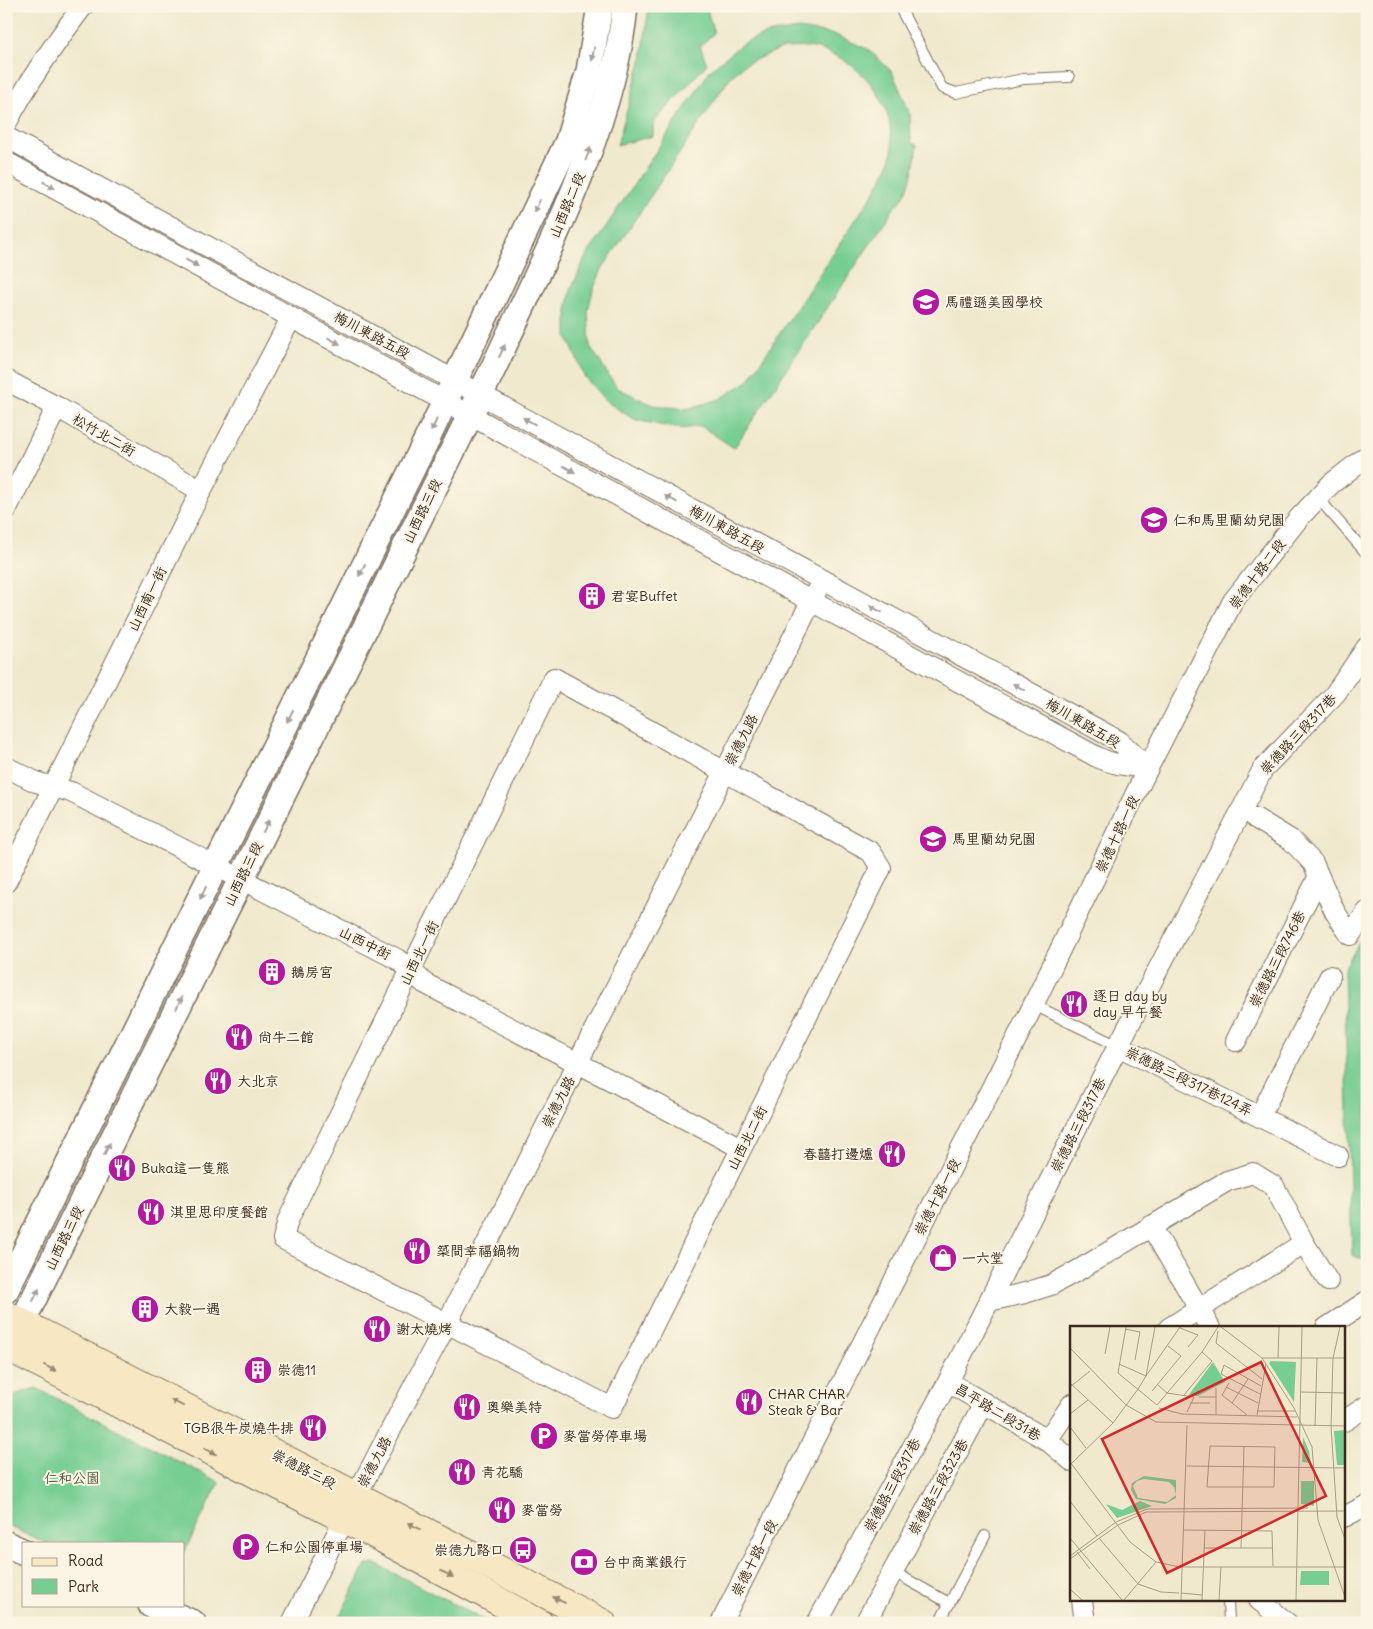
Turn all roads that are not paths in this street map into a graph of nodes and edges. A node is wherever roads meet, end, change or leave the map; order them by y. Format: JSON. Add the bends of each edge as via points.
{"nodes":[{"id":1,"x":83,"y":6,"type":"edge"},
{"id":2,"x":600,"y":6,"type":"edge"},
{"id":3,"x":625,"y":6,"type":"edge"},
{"id":4,"x":899,"y":6,"type":"edge"},
{"id":5,"x":1069,"y":77,"type":"dead end"},
{"id":6,"x":6,"y":124,"type":"edge"},
{"id":7,"x":6,"y":137,"type":"edge"},
{"id":8,"x":6,"y":162,"type":"edge"},
{"id":9,"x":291,"y":318,"type":"junction"},
{"id":10,"x":6,"y":380,"type":"edge"},
{"id":11,"x":450,"y":391,"type":"junction"},
{"id":12,"x":475,"y":405,"type":"junction"},
{"id":13,"x":56,"y":407,"type":"junction"},
{"id":14,"x":1367,"y":456,"type":"edge"},
{"id":15,"x":201,"y":491,"type":"junction"},
{"id":16,"x":1319,"y":498,"type":"junction"},
{"id":17,"x":6,"y":510,"type":"edge"},
{"id":18,"x":1367,"y":554,"type":"edge"},
{"id":19,"x":822,"y":580,"type":"junction"},
{"id":20,"x":811,"y":601,"type":"junction"},
{"id":21,"x":1367,"y":647,"type":"edge"},
{"id":22,"x":6,"y":767,"type":"edge"},
{"id":23,"x":1148,"y":768,"type":"junction"},
{"id":24,"x":725,"y":772,"type":"junction"},
{"id":25,"x":54,"y":786,"type":"junction"},
{"id":26,"x":1255,"y":818,"type":"dead end"},
{"id":27,"x":216,"y":866,"type":"junction"},
{"id":28,"x":1318,"y":878,"type":"junction"},
{"id":29,"x":240,"y":879,"type":"junction"},
{"id":30,"x":6,"y":882,"type":"edge"},
{"id":31,"x":1367,"y":912,"type":"edge"},
{"id":32,"x":411,"y":970,"type":"junction"},
{"id":33,"x":1330,"y":976,"type":"dead end"},
{"id":34,"x":1034,"y":1005,"type":"junction"},
{"id":35,"x":1236,"y":1041,"type":"dead end"},
{"id":36,"x":1118,"y":1046,"type":"junction"},
{"id":37,"x":577,"y":1064,"type":"junction"},
{"id":38,"x":1260,"y":1116,"type":"junction"},
{"id":39,"x":741,"y":1148,"type":"junction"},
{"id":40,"x":1338,"y":1156,"type":"dead end"},
{"id":41,"x":1151,"y":1226,"type":"junction"},
{"id":42,"x":1304,"y":1243,"type":"junction"},
{"id":43,"x":1328,"y":1281,"type":"dead end"},
{"id":44,"x":6,"y":1290,"type":"edge"},
{"id":45,"x":989,"y":1301,"type":"junction"},
{"id":46,"x":1367,"y":1301,"type":"edge"},
{"id":47,"x":1199,"y":1309,"type":"junction"},
{"id":48,"x":14,"y":1319,"type":"edge"},
{"id":49,"x":447,"y":1323,"type":"junction"},
{"id":50,"x":1172,"y":1326,"type":"edge"},
{"id":51,"x":1209,"y":1326,"type":"edge"},
{"id":52,"x":1329,"y":1326,"type":"edge"},
{"id":53,"x":7,"y":1349,"type":"edge"},
{"id":54,"x":948,"y":1382,"type":"junction"},
{"id":55,"x":984,"y":1403,"type":"junction"},
{"id":56,"x":1367,"y":1406,"type":"edge"},
{"id":57,"x":1070,"y":1407,"type":"edge"},
{"id":58,"x":1346,"y":1420,"type":"edge"},
{"id":59,"x":1046,"y":1440,"type":"junction"},
{"id":60,"x":1070,"y":1459,"type":"edge"},
{"id":61,"x":1367,"y":1505,"type":"edge"},
{"id":62,"x":350,"y":1508,"type":"junction"},
{"id":63,"x":1346,"y":1515,"type":"edge"},
{"id":64,"x":985,"y":1536,"type":"dead end"},
{"id":65,"x":6,"y":1544,"type":"edge"},
{"id":66,"x":22,"y":1551,"type":"edge"},
{"id":67,"x":892,"y":1571,"type":"junction"},
{"id":68,"x":1082,"y":1602,"type":"edge"},
{"id":69,"x":1228,"y":1602,"type":"edge"},
{"id":70,"x":1261,"y":1602,"type":"edge"},
{"id":71,"x":949,"y":1603,"type":"junction"},
{"id":72,"x":153,"y":1606,"type":"edge"},
{"id":73,"x":193,"y":1623,"type":"edge"},
{"id":74,"x":292,"y":1623,"type":"edge"},
{"id":75,"x":539,"y":1623,"type":"edge"},
{"id":76,"x":602,"y":1623,"type":"edge"},
{"id":77,"x":720,"y":1623,"type":"edge"},
{"id":78,"x":818,"y":1623,"type":"edge"},
{"id":79,"x":865,"y":1623,"type":"edge"},
{"id":80,"x":939,"y":1623,"type":"edge"},
{"id":81,"x":1086,"y":1623,"type":"edge"},
{"id":82,"x":1229,"y":1623,"type":"edge"},
{"id":83,"x":1287,"y":1623,"type":"edge"}],
"edges":[{"from":1,"to":6,"type":"street","via":[[58,39]]},
{"from":2,"to":11,"type":"street","name":"山西路二段","one_way":true,"via":[[589,71],[568,142]]},
{"from":12,"to":3,"type":"street","name":"山西路二段","one_way":true,"via":[[566,212],[599,125],[610,90]]},
{"from":4,"to":5,"type":"lane","via":[[942,88],[956,93],[1023,79]]},
{"from":7,"to":11,"type":"street","name":"梅川東路五段"},
{"from":8,"to":9,"type":"street","name":"梅川東路五段","one_way":true},
{"from":9,"to":11,"type":"street","name":"梅川東路五段","one_way":true},
{"from":9,"to":15,"type":"street","name":"山西南一街"},
{"from":10,"to":13,"type":"street","name":"松竹北二街"},
{"from":11,"to":12,"type":"street","name":"梅川東路五段"},
{"from":11,"to":27,"type":"street","name":"山西路三段","one_way":true},
{"from":19,"to":12,"type":"street","name":"梅川東路五段","one_way":true},
{"from":12,"to":20,"type":"street","name":"梅川東路五段","one_way":true},
{"from":29,"to":12,"type":"street","name":"山西路三段","one_way":true},
{"from":13,"to":15,"type":"street","name":"松竹北二街"},
{"from":13,"to":17,"type":"street"},
{"from":14,"to":16,"type":"street","name":"崇德十路二段","via":[[1331,484]]},
{"from":15,"to":25,"type":"street","name":"山西南一街"},
{"from":16,"to":18,"type":"lane"},
{"from":16,"to":23,"type":"street","name":"崇德十路二段","via":[[1299,518],[1233,601]]},
{"from":19,"to":20,"type":"street","name":"崇德九路"},
{"from":23,"to":19,"type":"street","name":"梅川東路五段","one_way":true,"via":[[1119,741]]},
{"from":20,"to":23,"type":"street","name":"梅川東路五段","via":[[1108,762]]},
{"from":20,"to":24,"type":"street","name":"崇德九路"},
{"from":21,"to":36,"type":"street","name":"崇德路三段317巷","via":[[1335,694],[1263,769]]},
{"from":22,"to":25,"type":"street","name":"山西中街","via":[[36,782]]},
{"from":23,"to":34,"type":"street","name":"崇德十路一段"},
{"from":24,"to":32,"type":"street","name":"山西北一街","via":[[554,678]]},
{"from":24,"to":37,"type":"street","name":"崇德九路"},
{"from":24,"to":39,"type":"street","name":"山西北二街","via":[[871,852],[881,868]]},
{"from":25,"to":27,"type":"street","name":"山西中街"},
{"from":25,"to":30,"type":"street","name":"山西南一街"},
{"from":26,"to":28,"type":"street","via":[[1291,840],[1313,863]]},
{"from":27,"to":29,"type":"street","name":"山西中街"},
{"from":27,"to":44,"type":"street","name":"山西路三段","one_way":true},
{"from":28,"to":31,"type":"street","via":[[1350,935]]},
{"from":28,"to":35,"type":"street","name":"崇德路三段746巷"},
{"from":29,"to":32,"type":"street","name":"山西中街","via":[[397,959]]},
{"from":48,"to":29,"type":"street","name":"山西路三段","one_way":true},
{"from":32,"to":37,"type":"street","name":"山西中街","via":[[424,984]]},
{"from":32,"to":49,"type":"street","name":"山西北一街","via":[[288,1220],[283,1239]]},
{"from":33,"to":38,"type":"street","name":"崇德路三段317巷124弄"},
{"from":34,"to":36,"type":"lane"},
{"from":34,"to":77,"type":"street","name":"崇德十路一段"},
{"from":36,"to":38,"type":"street","name":"崇德路三段317巷124弄"},
{"from":36,"to":45,"type":"street","name":"崇德路三段317巷"},
{"from":37,"to":39,"type":"street","name":"山西中街"},
{"from":37,"to":49,"type":"street","name":"崇德九路"},
{"from":38,"to":40,"type":"street","name":"崇德路三段317巷124弄"},
{"from":39,"to":49,"type":"street","name":"山西北二街","via":[[612,1408]]},
{"from":41,"to":42,"type":"street","via":[[1227,1181],[1253,1173],[1274,1186]]},
{"from":41,"to":45,"type":"street","via":[[1051,1285]]},
{"from":41,"to":47,"type":"street"},
{"from":42,"to":43,"type":"street"},
{"from":42,"to":47,"type":"street"},
{"from":45,"to":54,"type":"street","name":"崇德路三段317巷"},
{"from":46,"to":52,"type":"street"},
{"from":47,"to":50,"type":"street"},
{"from":47,"to":51,"type":"street"},
{"from":48,"to":53,"type":"street","name":"山西路三段"},
{"from":62,"to":48,"type":"main road","name":"崇德路三段","one_way":true},
{"from":49,"to":62,"type":"street","name":"崇德九路"},
{"from":53,"to":62,"type":"main road","name":"崇德路三段","one_way":true},
{"from":54,"to":55,"type":"street","name":"昌平路二段31巷"},
{"from":54,"to":78,"type":"street","name":"崇德路三段317巷"},
{"from":55,"to":59,"type":"street","name":"昌平路二段31巷"},
{"from":55,"to":67,"type":"street","name":"崇德路三段323巷"},
{"from":56,"to":58,"type":"street"},
{"from":57,"to":59,"type":"street"},
{"from":59,"to":60,"type":"street","name":"昌平路二段31巷"},
{"from":61,"to":63,"type":"street"},
{"from":62,"to":74,"type":"street","name":"崇德九路"},
{"from":62,"to":75,"type":"main road","name":"崇德路三段","one_way":true,"via":[[374,1534]]},
{"from":76,"to":62,"type":"main road","name":"崇德路三段","one_way":true},
{"from":64,"to":71,"type":"lane"},
{"from":65,"to":66,"type":"street"},
{"from":67,"to":71,"type":"lane"},
{"from":67,"to":79,"type":"street","name":"崇德路三段323巷"},
{"from":68,"to":81,"type":"street"},
{"from":69,"to":82,"type":"lane"},
{"from":70,"to":83,"type":"street"},
{"from":71,"to":80,"type":"lane"},
{"from":72,"to":73,"type":"street"}]}
